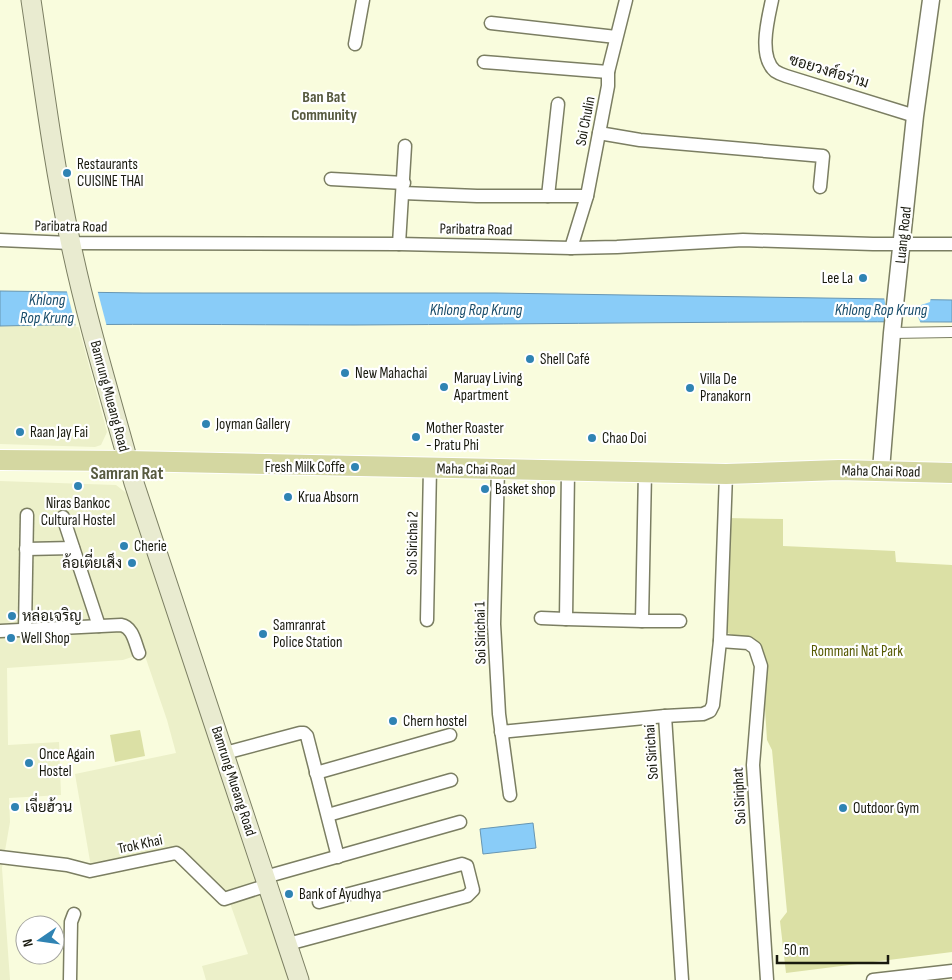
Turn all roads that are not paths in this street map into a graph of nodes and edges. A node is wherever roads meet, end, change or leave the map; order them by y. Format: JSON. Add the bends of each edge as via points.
{"nodes":[{"id":1,"x":31,"y":0,"type":"edge"},
{"id":2,"x":363,"y":0,"type":"edge"},
{"id":3,"x":626,"y":0,"type":"edge"},
{"id":4,"x":772,"y":0,"type":"edge"},
{"id":5,"x":929,"y":0,"type":"edge"},
{"id":6,"x":491,"y":23,"type":"dead end"},
{"id":7,"x":616,"y":37,"type":"junction"},
{"id":8,"x":355,"y":44,"type":"dead end"},
{"id":9,"x":484,"y":62,"type":"dead end"},
{"id":10,"x":608,"y":72,"type":"junction"},
{"id":11,"x":558,"y":104,"type":"dead end"},
{"id":12,"x":915,"y":116,"type":"junction"},
{"id":13,"x":599,"y":133,"type":"junction"},
{"id":14,"x":405,"y":146,"type":"dead end"},
{"id":15,"x":331,"y":179,"type":"dead end"},
{"id":16,"x":820,"y":187,"type":"dead end"},
{"id":17,"x":404,"y":188,"type":"junction"},
{"id":18,"x":548,"y":196,"type":"junction"},
{"id":19,"x":587,"y":196,"type":"junction"},
{"id":20,"x":0,"y":240,"type":"edge"},
{"id":21,"x":70,"y":243,"type":"junction"},
{"id":22,"x":399,"y":244,"type":"junction"},
{"id":23,"x":901,"y":244,"type":"junction"},
{"id":24,"x":952,"y":244,"type":"edge"},
{"id":25,"x":571,"y":248,"type":"junction"},
{"id":26,"x":952,"y":332,"type":"edge"},
{"id":27,"x":892,"y":333,"type":"junction"},
{"id":28,"x":0,"y":460,"type":"edge"},
{"id":29,"x":128,"y":461,"type":"junction"},
{"id":30,"x":430,"y":468,"type":"junction"},
{"id":31,"x":498,"y":469,"type":"junction"},
{"id":32,"x":881,"y":470,"type":"junction"},
{"id":33,"x":568,"y":471,"type":"junction"},
{"id":34,"x":645,"y":472,"type":"junction"},
{"id":35,"x":952,"y":473,"type":"edge"},
{"id":36,"x":726,"y":474,"type":"junction"},
{"id":37,"x":27,"y":515,"type":"dead end"},
{"id":38,"x":63,"y":517,"type":"dead end"},
{"id":39,"x":26,"y":548,"type":"junction"},
{"id":40,"x":73,"y":548,"type":"junction"},
{"id":41,"x":541,"y":618,"type":"dead end"},
{"id":42,"x":566,"y":619,"type":"junction"},
{"id":43,"x":427,"y":620,"type":"dead end"},
{"id":44,"x":642,"y":621,"type":"junction"},
{"id":45,"x":680,"y":621,"type":"dead end"},
{"id":46,"x":99,"y":626,"type":"junction"},
{"id":47,"x":25,"y":630,"type":"junction"},
{"id":48,"x":0,"y":631,"type":"edge"},
{"id":49,"x":720,"y":641,"type":"junction"},
{"id":50,"x":139,"y":653,"type":"dead end"},
{"id":51,"x":665,"y":716,"type":"junction"},
{"id":52,"x":501,"y":732,"type":"junction"},
{"id":53,"x":450,"y":735,"type":"dead end"},
{"id":54,"x":225,"y":753,"type":"junction"},
{"id":55,"x":316,"y":773,"type":"junction"},
{"id":56,"x":451,"y":780,"type":"dead end"},
{"id":57,"x":510,"y":796,"type":"dead end"},
{"id":58,"x":328,"y":815,"type":"junction"},
{"id":59,"x":460,"y":822,"type":"dead end"},
{"id":60,"x":0,"y":857,"type":"edge"},
{"id":61,"x":338,"y":857,"type":"junction"},
{"id":62,"x":266,"y":881,"type":"junction"},
{"id":63,"x":319,"y":902,"type":"dead end"},
{"id":64,"x":74,"y":914,"type":"dead end"},
{"id":65,"x":288,"y":944,"type":"junction"},
{"id":66,"x":952,"y":971,"type":"edge"},
{"id":67,"x":70,"y":980,"type":"edge"},
{"id":68,"x":300,"y":980,"type":"edge"},
{"id":69,"x":682,"y":980,"type":"edge"},
{"id":70,"x":767,"y":980,"type":"edge"},
{"id":71,"x":873,"y":980,"type":"edge"}],
"edges":[{"from":1,"to":21,"type":"main road","name":"Bamrung Mueang Road"},
{"from":2,"to":8,"type":"street"},
{"from":3,"to":7,"type":"street","name":"Soi Chulin"},
{"from":4,"to":12,"type":"street","name":"ซอยวงศ์อร่าม","via":[[765,43],[774,70]]},
{"from":5,"to":12,"type":"street","name":"Luang Road"},
{"from":6,"to":7,"type":"street"},
{"from":7,"to":10,"type":"street","name":"Soi Chulin"},
{"from":9,"to":10,"type":"street"},
{"from":10,"to":13,"type":"street","name":"Soi Chulin"},
{"from":11,"to":18,"type":"street"},
{"from":12,"to":23,"type":"street","name":"Luang Road"},
{"from":13,"to":16,"type":"street","via":[[640,140],[823,156]]},
{"from":13,"to":19,"type":"street","name":"Soi Chulin"},
{"from":14,"to":17,"type":"street"},
{"from":15,"to":17,"type":"street"},
{"from":17,"to":18,"type":"street","via":[[477,196]]},
{"from":17,"to":22,"type":"street"},
{"from":18,"to":19,"type":"street"},
{"from":19,"to":25,"type":"street","name":"Soi Chulin"},
{"from":20,"to":21,"type":"street","name":"Paribatra Road"},
{"from":21,"to":22,"type":"street","name":"Paribatra Road"},
{"from":21,"to":29,"type":"main road","name":"Bamrung Mueang Road"},
{"from":22,"to":25,"type":"street","name":"Paribatra Road"},
{"from":23,"to":24,"type":"street","name":"Paribatra Road"},
{"from":23,"to":25,"type":"street","name":"Paribatra Road","via":[[743,240]]},
{"from":23,"to":27,"type":"street","name":"Luang Road"},
{"from":26,"to":27,"type":"street"},
{"from":27,"to":32,"type":"street","name":"Luang Road"},
{"from":28,"to":29,"type":"main road","name":"Maha Chai Road"},
{"from":29,"to":30,"type":"main road","name":"Maha Chai Road"},
{"from":29,"to":54,"type":"main road","name":"Bamrung Mueang Road"},
{"from":30,"to":31,"type":"main road","name":"Maha Chai Road"},
{"from":30,"to":43,"type":"street","name":"Soi Sirichai 2"},
{"from":31,"to":33,"type":"main road","name":"Maha Chai Road"},
{"from":31,"to":52,"type":"street","name":"Soi Sirichai 1","via":[[494,624]]},
{"from":32,"to":35,"type":"main road","name":"Maha Chai Road"},
{"from":32,"to":36,"type":"main road","name":"Maha Chai Road"},
{"from":33,"to":34,"type":"main road","name":"Maha Chai Road"},
{"from":33,"to":42,"type":"street"},
{"from":34,"to":36,"type":"main road","name":"Maha Chai Road"},
{"from":34,"to":44,"type":"street"},
{"from":36,"to":49,"type":"street","name":"Soi Sirichai"},
{"from":37,"to":39,"type":"street"},
{"from":38,"to":40,"type":"street"},
{"from":39,"to":40,"type":"street"},
{"from":39,"to":47,"type":"street"},
{"from":40,"to":46,"type":"street"},
{"from":41,"to":42,"type":"street"},
{"from":42,"to":44,"type":"street"},
{"from":44,"to":45,"type":"street"},
{"from":46,"to":47,"type":"street"},
{"from":46,"to":50,"type":"street","via":[[127,626]]},
{"from":47,"to":48,"type":"street"},
{"from":49,"to":51,"type":"street","name":"Soi Sirichai","via":[[710,712]]},
{"from":49,"to":70,"type":"street","name":"Soi Siriphat","via":[[748,643],[755,648],[761,666],[753,765]]},
{"from":51,"to":52,"type":"street"},
{"from":51,"to":69,"type":"street","name":"Soi Sirichai"},
{"from":52,"to":57,"type":"street","name":"Soi Sirichai 1"},
{"from":53,"to":55,"type":"street"},
{"from":54,"to":55,"type":"street","via":[[304,733]]},
{"from":54,"to":62,"type":"main road","name":"Bamrung Mueang Road"},
{"from":55,"to":58,"type":"street"},
{"from":56,"to":58,"type":"street"},
{"from":58,"to":61,"type":"street"},
{"from":59,"to":61,"type":"street"},
{"from":60,"to":62,"type":"street","name":"Trok Khai","via":[[90,870],[176,853],[224,899]]},
{"from":61,"to":62,"type":"street"},
{"from":62,"to":65,"type":"main road","name":"Bamrung Mueang Road"},
{"from":63,"to":65,"type":"street","via":[[462,864],[467,866],[472,890],[467,896]]},
{"from":64,"to":67,"type":"street","via":[[70,922]]},
{"from":65,"to":68,"type":"main road","name":"Bamrung Mueang Road"},
{"from":66,"to":71,"type":"street"}]}
